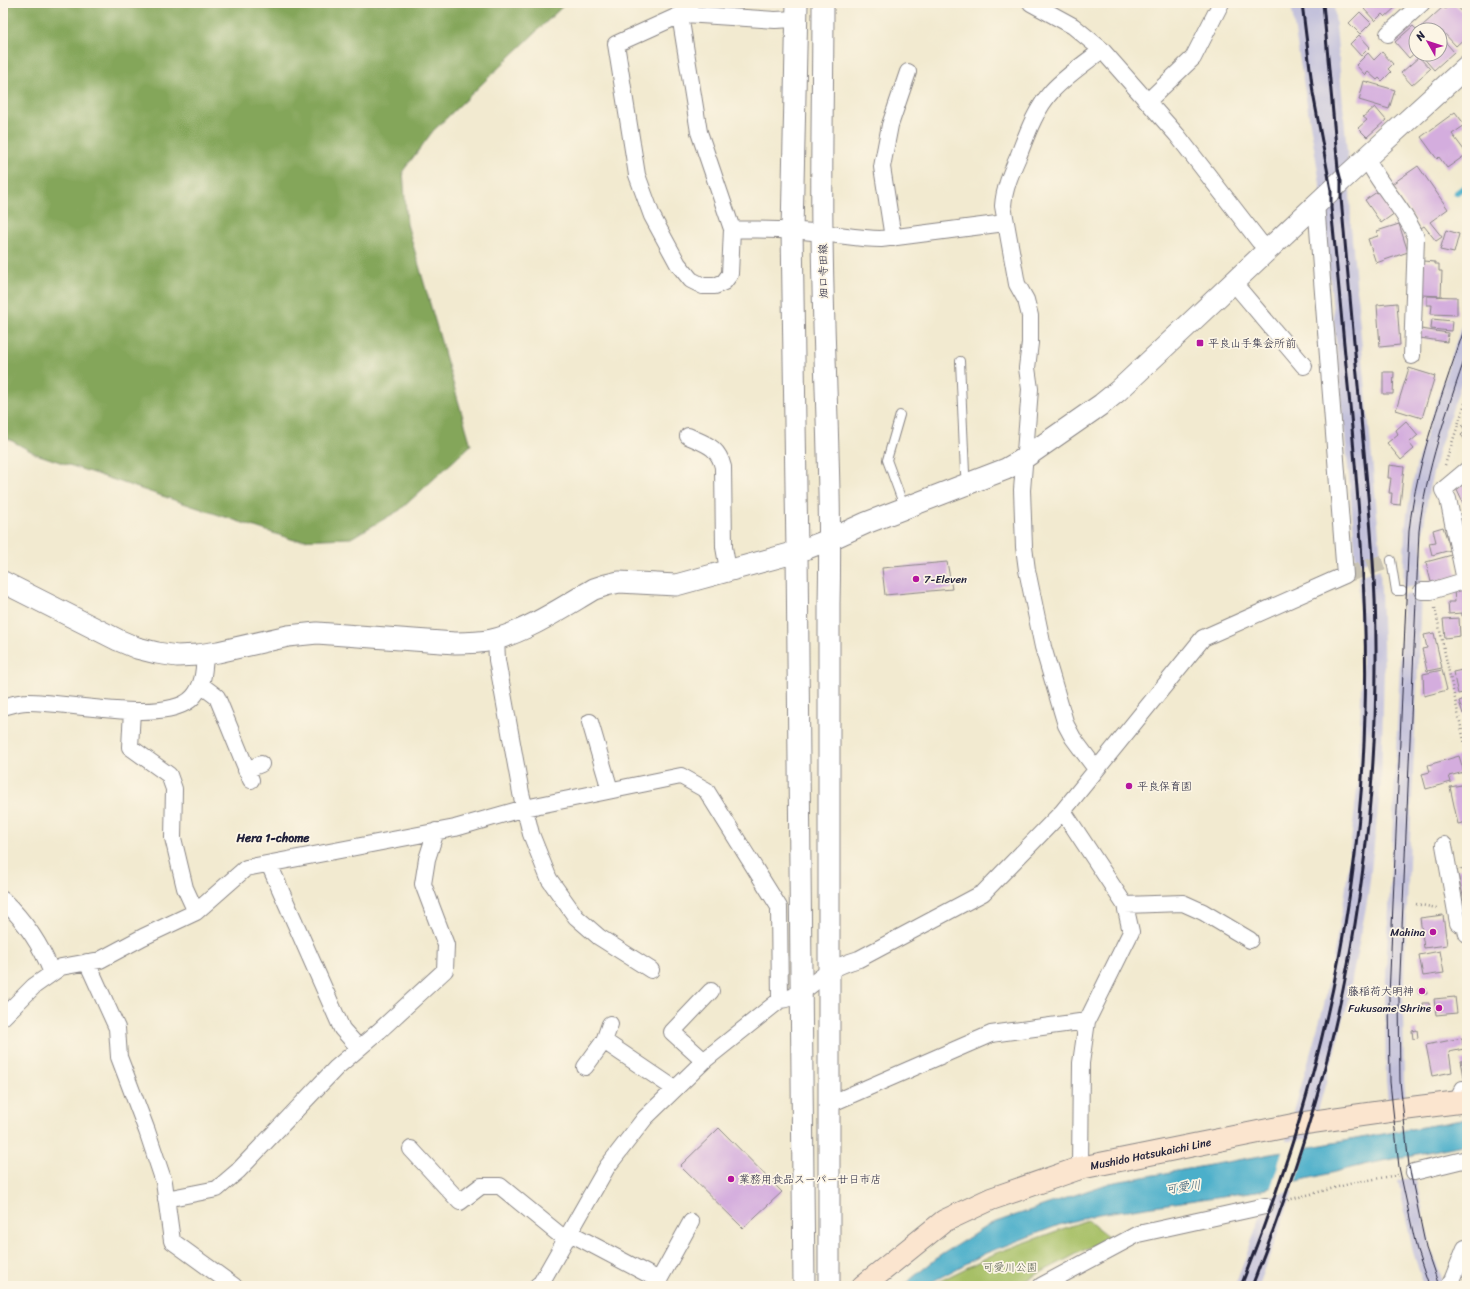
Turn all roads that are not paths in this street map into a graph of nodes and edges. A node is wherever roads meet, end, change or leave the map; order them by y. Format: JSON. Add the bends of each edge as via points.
{"nodes":[{"id":1,"x":823,"y":3,"type":"edge"},
{"id":2,"x":1031,"y":3,"type":"edge"},
{"id":3,"x":1221,"y":3,"type":"edge"},
{"id":4,"x":1417,"y":5,"type":"edge"},
{"id":5,"x":796,"y":11,"type":"edge"},
{"id":6,"x":680,"y":15,"type":"junction"},
{"id":7,"x":1388,"y":34,"type":"dead end"},
{"id":8,"x":1102,"y":50,"type":"junction"},
{"id":9,"x":1467,"y":66,"type":"edge"},
{"id":10,"x":908,"y":72,"type":"dead end"},
{"id":11,"x":1148,"y":101,"type":"junction"},
{"id":12,"x":1366,"y":157,"type":"junction"},
{"id":13,"x":1316,"y":203,"type":"junction"},
{"id":14,"x":1005,"y":223,"type":"junction"},
{"id":15,"x":732,"y":229,"type":"junction"},
{"id":16,"x":792,"y":230,"type":"junction"},
{"id":17,"x":822,"y":233,"type":"junction"},
{"id":18,"x":893,"y":238,"type":"junction"},
{"id":19,"x":1268,"y":249,"type":"junction"},
{"id":20,"x":1233,"y":282,"type":"junction"},
{"id":21,"x":1412,"y":356,"type":"dead end"},
{"id":22,"x":960,"y":361,"type":"dead end"},
{"id":23,"x":1304,"y":366,"type":"dead end"},
{"id":24,"x":900,"y":415,"type":"dead end"},
{"id":25,"x":688,"y":436,"type":"dead end"},
{"id":26,"x":1025,"y":458,"type":"junction"},
{"id":27,"x":1467,"y":470,"type":"edge"},
{"id":28,"x":967,"y":485,"type":"junction"},
{"id":29,"x":907,"y":508,"type":"junction"},
{"id":30,"x":831,"y":539,"type":"junction"},
{"id":31,"x":797,"y":552,"type":"junction"},
{"id":32,"x":1391,"y":560,"type":"dead end"},
{"id":33,"x":728,"y":570,"type":"junction"},
{"id":34,"x":1466,"y":580,"type":"edge"},
{"id":35,"x":3,"y":582,"type":"edge"},
{"id":36,"x":1402,"y":591,"type":"dead end"},
{"id":37,"x":1426,"y":591,"type":"road end"},
{"id":38,"x":496,"y":639,"type":"junction"},
{"id":39,"x":205,"y":654,"type":"junction"},
{"id":40,"x":201,"y":685,"type":"junction"},
{"id":41,"x":3,"y":707,"type":"edge"},
{"id":42,"x":132,"y":710,"type":"junction"},
{"id":43,"x":590,"y":722,"type":"dead end"},
{"id":44,"x":261,"y":764,"type":"dead end"},
{"id":45,"x":1096,"y":769,"type":"junction"},
{"id":46,"x":610,"y":790,"type":"junction"},
{"id":47,"x":525,"y":808,"type":"junction"},
{"id":48,"x":1063,"y":811,"type":"junction"},
{"id":49,"x":436,"y":831,"type":"junction"},
{"id":50,"x":1444,"y":845,"type":"dead end"},
{"id":51,"x":269,"y":864,"type":"junction"},
{"id":52,"x":3,"y":900,"type":"edge"},
{"id":53,"x":1125,"y":904,"type":"junction"},
{"id":54,"x":196,"y":912,"type":"junction"},
{"id":55,"x":1467,"y":934,"type":"edge"},
{"id":56,"x":1250,"y":940,"type":"dead end"},
{"id":57,"x":87,"y":962,"type":"junction"},
{"id":58,"x":651,"y":970,"type":"dead end"},
{"id":59,"x":830,"y":971,"type":"junction"},
{"id":60,"x":52,"y":973,"type":"junction"},
{"id":61,"x":711,"y":992,"type":"dead end"},
{"id":62,"x":801,"y":993,"type":"junction"},
{"id":63,"x":780,"y":1000,"type":"junction"},
{"id":64,"x":3,"y":1017,"type":"edge"},
{"id":65,"x":1087,"y":1021,"type":"junction"},
{"id":66,"x":610,"y":1024,"type":"dead end"},
{"id":67,"x":604,"y":1041,"type":"junction"},
{"id":68,"x":359,"y":1048,"type":"junction"},
{"id":69,"x":704,"y":1061,"type":"junction"},
{"id":70,"x":585,"y":1067,"type":"dead end"},
{"id":71,"x":675,"y":1089,"type":"junction"},
{"id":72,"x":1464,"y":1098,"type":"edge"},
{"id":73,"x":830,"y":1104,"type":"junction"},
{"id":74,"x":411,"y":1149,"type":"dead end"},
{"id":75,"x":1467,"y":1159,"type":"edge"},
{"id":76,"x":1080,"y":1168,"type":"junction"},
{"id":77,"x":1414,"y":1172,"type":"dead end"},
{"id":78,"x":166,"y":1199,"type":"junction"},
{"id":79,"x":1265,"y":1206,"type":"road end"},
{"id":80,"x":691,"y":1222,"type":"dead end"},
{"id":81,"x":568,"y":1236,"type":"junction"},
{"id":82,"x":1466,"y":1248,"type":"edge"},
{"id":83,"x":226,"y":1285,"type":"edge"},
{"id":84,"x":537,"y":1286,"type":"edge"},
{"id":85,"x":804,"y":1286,"type":"edge"},
{"id":86,"x":829,"y":1286,"type":"edge"},
{"id":87,"x":863,"y":1286,"type":"edge"},
{"id":88,"x":1041,"y":1286,"type":"edge"},
{"id":89,"x":1449,"y":1286,"type":"edge"}],
"edges":[{"from":1,"to":17,"type":"street","name":"畑口寺田線"},
{"from":2,"to":8,"type":"street","via":[[1073,26]]},
{"from":3,"to":11,"type":"street","via":[[1193,58]]},
{"from":4,"to":7,"type":"street"},
{"from":5,"to":6,"type":"street","via":[[775,20]]},
{"from":5,"to":16,"type":"street"},
{"from":6,"to":15,"type":"street","via":[[699,132]]},
{"from":6,"to":15,"type":"street","via":[[616,44],[637,175],[652,216],[678,264],[691,280],[703,286],[715,286],[724,282],[730,274]]},
{"from":8,"to":11,"type":"street"},
{"from":8,"to":14,"type":"street","via":[[1066,78],[1039,108],[1004,195]]},
{"from":9,"to":12,"type":"street"},
{"from":10,"to":18,"type":"street","via":[[890,125],[882,167]]},
{"from":11,"to":19,"type":"street"},
{"from":12,"to":13,"type":"street"},
{"from":12,"to":21,"type":"street","via":[[1416,237]]},
{"from":13,"to":19,"type":"street"},
{"from":13,"to":45,"type":"street","via":[[1345,576],[1203,638]]},
{"from":14,"to":18,"type":"street"},
{"from":14,"to":26,"type":"street","via":[[1017,284],[1026,300],[1030,316],[1027,368],[1030,389]]},
{"from":15,"to":16,"type":"street"},
{"from":16,"to":17,"type":"street"},
{"from":16,"to":31,"type":"street"},
{"from":17,"to":18,"type":"street","via":[[872,239]]},
{"from":17,"to":30,"type":"street","name":"畑口寺田線"},
{"from":19,"to":20,"type":"street"},
{"from":20,"to":23,"type":"street"},
{"from":20,"to":26,"type":"street","via":[[1113,396]]},
{"from":22,"to":28,"type":"lane"},
{"from":24,"to":29,"type":"lane","via":[[887,460]]},
{"from":25,"to":33,"type":"street","via":[[710,446],[721,458],[724,547]]},
{"from":26,"to":28,"type":"street"},
{"from":26,"to":45,"type":"street","via":[[1022,490],[1025,558],[1041,635],[1066,725],[1072,738]]},
{"from":27,"to":34,"type":"street","via":[[1443,490],[1448,499]]},
{"from":28,"to":29,"type":"street"},
{"from":29,"to":30,"type":"street"},
{"from":30,"to":31,"type":"street"},
{"from":30,"to":59,"type":"street","name":"畑口寺田線"},
{"from":31,"to":33,"type":"street"},
{"from":31,"to":62,"type":"street"},
{"from":32,"to":36,"type":"lane","via":[[1396,591]]},
{"from":33,"to":38,"type":"street","via":[[676,584],[606,584],[523,628]]},
{"from":34,"to":37,"type":"street"},
{"from":35,"to":39,"type":"street","via":[[137,648],[177,656]]},
{"from":38,"to":39,"type":"street","via":[[455,643],[317,633],[288,636]]},
{"from":38,"to":47,"type":"street","via":[[497,660]]},
{"from":39,"to":40,"type":"street"},
{"from":40,"to":42,"type":"street","via":[[193,698],[180,706],[166,710]]},
{"from":40,"to":44,"type":"street","via":[[217,697],[249,775]]},
{"from":41,"to":42,"type":"street","via":[[20,702],[32,702]]},
{"from":42,"to":54,"type":"street","via":[[130,746],[169,775],[174,789],[173,838],[185,888]]},
{"from":43,"to":46,"type":"street"},
{"from":45,"to":48,"type":"street"},
{"from":46,"to":47,"type":"street"},
{"from":46,"to":63,"type":"street","via":[[680,776],[706,790],[779,907]]},
{"from":47,"to":49,"type":"street"},
{"from":47,"to":58,"type":"street","via":[[531,834],[549,879],[576,917],[599,937]]},
{"from":48,"to":53,"type":"street"},
{"from":48,"to":59,"type":"street","via":[[984,893],[859,959]]},
{"from":49,"to":51,"type":"street"},
{"from":49,"to":68,"type":"street","via":[[427,859],[423,884],[446,945],[445,970]]},
{"from":50,"to":55,"type":"street","via":[[1456,917]]},
{"from":51,"to":54,"type":"street","via":[[246,868]]},
{"from":51,"to":68,"type":"street","via":[[342,1029]]},
{"from":52,"to":60,"type":"street","via":[[18,914],[43,952]]},
{"from":53,"to":56,"type":"street","via":[[1183,903]]},
{"from":53,"to":65,"type":"street","via":[[1131,932]]},
{"from":54,"to":57,"type":"street","via":[[100,960]]},
{"from":57,"to":60,"type":"street","via":[[61,967]]},
{"from":57,"to":78,"type":"street","via":[[117,1028],[119,1057],[164,1182]]},
{"from":59,"to":62,"type":"street"},
{"from":59,"to":73,"type":"street","name":"畑口寺田線"},
{"from":60,"to":64,"type":"street","via":[[34,986]]},
{"from":61,"to":69,"type":"street","via":[[672,1032]]},
{"from":62,"to":63,"type":"street"},
{"from":62,"to":85,"type":"street"},
{"from":63,"to":69,"type":"street"},
{"from":65,"to":73,"type":"street","via":[[990,1034]]},
{"from":65,"to":76,"type":"street","via":[[1081,1063]]},
{"from":66,"to":67,"type":"street"},
{"from":67,"to":70,"type":"street"},
{"from":67,"to":71,"type":"street"},
{"from":68,"to":78,"type":"street","via":[[336,1068],[217,1189]]},
{"from":69,"to":71,"type":"street"},
{"from":71,"to":81,"type":"street","via":[[645,1118],[608,1167]]},
{"from":72,"to":76,"type":"main road","name":"Mushido Hatsukaichi Line","via":[[1298,1124]]},
{"from":73,"to":86,"type":"street","name":"畑口寺田線"},
{"from":74,"to":81,"type":"street","via":[[460,1202],[481,1186],[500,1186]]},
{"from":75,"to":77,"type":"street"},
{"from":76,"to":87,"type":"main road","name":"Mushido Hatsukaichi Line","via":[[991,1200],[944,1221]]},
{"from":78,"to":83,"type":"street","via":[[172,1241]]},
{"from":79,"to":88,"type":"street","via":[[1138,1234]]},
{"from":80,"to":81,"type":"street","via":[[659,1280]]},
{"from":81,"to":84,"type":"street"},
{"from":82,"to":89,"type":"street"}]}
